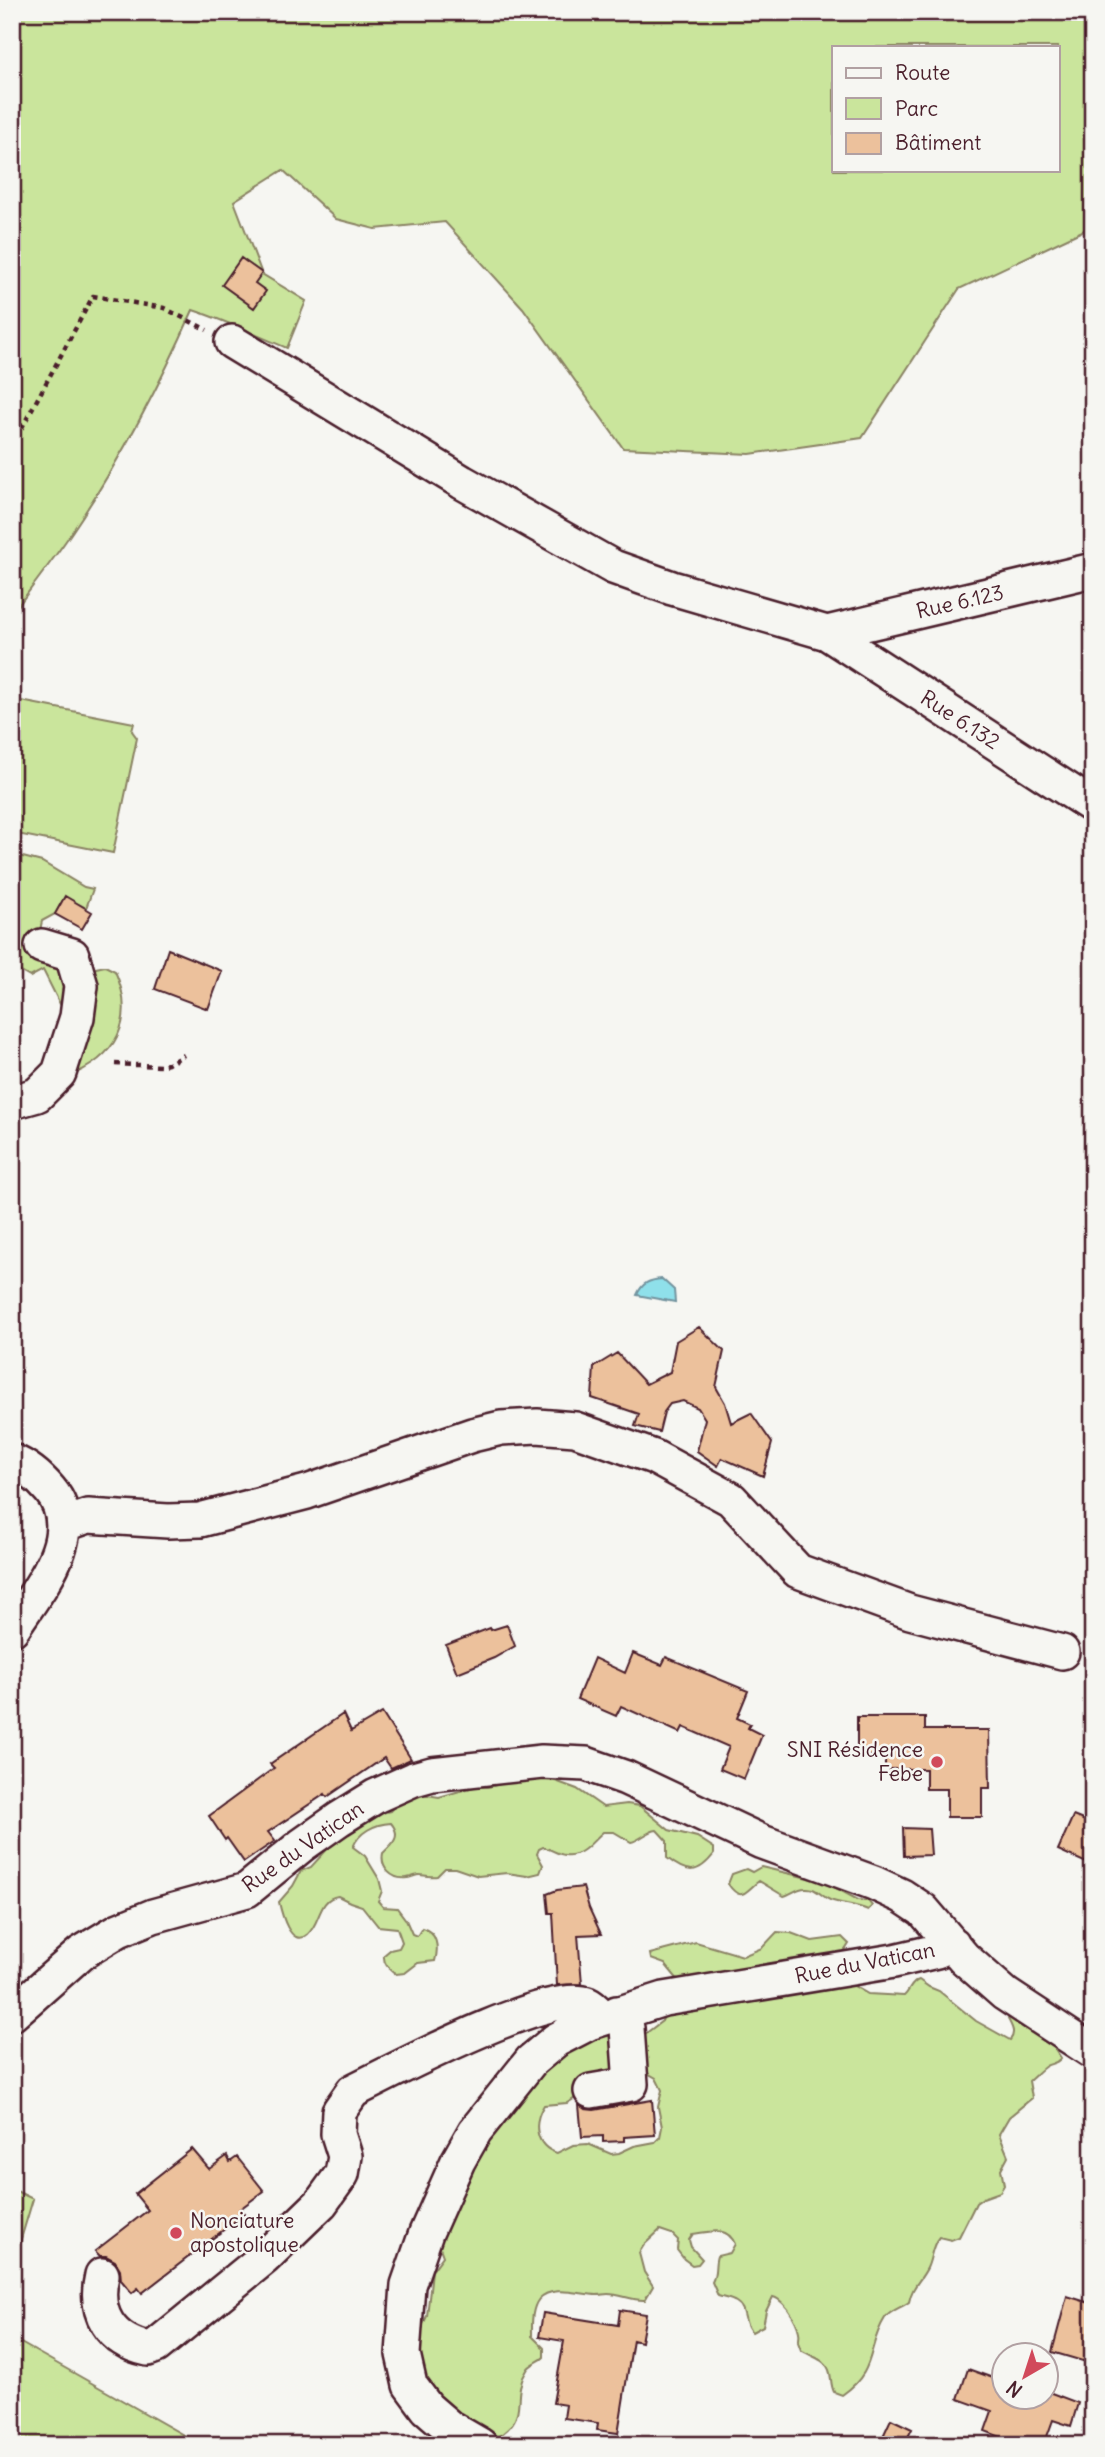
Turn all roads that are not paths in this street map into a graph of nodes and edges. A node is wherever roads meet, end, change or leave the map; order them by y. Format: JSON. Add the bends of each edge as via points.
{"nodes":[{"id":1,"x":232,"y":342,"type":"road end"},
{"id":2,"x":1093,"y":570,"type":"edge"},
{"id":3,"x":827,"y":633,"type":"junction"},
{"id":4,"x":1093,"y":806,"type":"edge"},
{"id":5,"x":42,"y":946,"type":"dead end"},
{"id":6,"x":12,"y":1102,"type":"edge"},
{"id":7,"x":12,"y":1461,"type":"edge"},
{"id":8,"x":65,"y":1524,"type":"junction"},
{"id":9,"x":12,"y":1629,"type":"edge"},
{"id":10,"x":1062,"y":1652,"type":"dead end"},
{"id":11,"x":953,"y":1944,"type":"junction"},
{"id":12,"x":12,"y":2014,"type":"edge"},
{"id":13,"x":610,"y":2016,"type":"junction"},
{"id":14,"x":1093,"y":2052,"type":"edge"},
{"id":15,"x":591,"y":2091,"type":"dead end"},
{"id":16,"x":102,"y":2275,"type":"dead end"},
{"id":17,"x":480,"y":2445,"type":"edge"}],
"edges":[{"from":1,"to":3,"type":"street","via":[[462,482],[613,567]]},
{"from":2,"to":3,"type":"street","name":"Rue 6.123"},
{"from":3,"to":4,"type":"street","name":"Rue 6.132"},
{"from":5,"to":6,"type":"street","via":[[72,955],[81,986],[77,1017],[59,1073],[37,1095]]},
{"from":7,"to":8,"type":"street","via":[[42,1480],[56,1497]]},
{"from":8,"to":9,"type":"street","via":[[56,1558]]},
{"from":8,"to":10,"type":"street","via":[[88,1516],[200,1520],[307,1492],[472,1435],[501,1428],[575,1429],[654,1457],[731,1499],[799,1571],[909,1612]]},
{"from":11,"to":12,"type":"street","name":"Rue du Vatican","via":[[923,1910],[874,1883],[762,1842],[626,1778],[586,1764],[542,1762],[432,1774],[389,1790],[302,1845],[247,1890],[119,1930],[81,1953]]},
{"from":11,"to":13,"type":"street","name":"Rue du Vatican","via":[[905,1959],[664,1999]]},
{"from":11,"to":14,"type":"street","name":"Rue du Vatican","via":[[1005,1994]]},
{"from":13,"to":15,"type":"street","via":[[627,2028],[631,2084]]},
{"from":13,"to":16,"type":"street","via":[[585,2003],[561,2004],[498,2022],[353,2091],[339,2111],[338,2134],[345,2157],[342,2174],[321,2203],[264,2258],[156,2346],[148,2349],[122,2341],[104,2319],[98,2290]]},
{"from":13,"to":17,"type":"street","name":"Rue du Vatican","via":[[556,2040],[531,2061],[475,2131],[426,2233],[408,2285],[403,2354],[410,2385],[449,2427]]}]}
